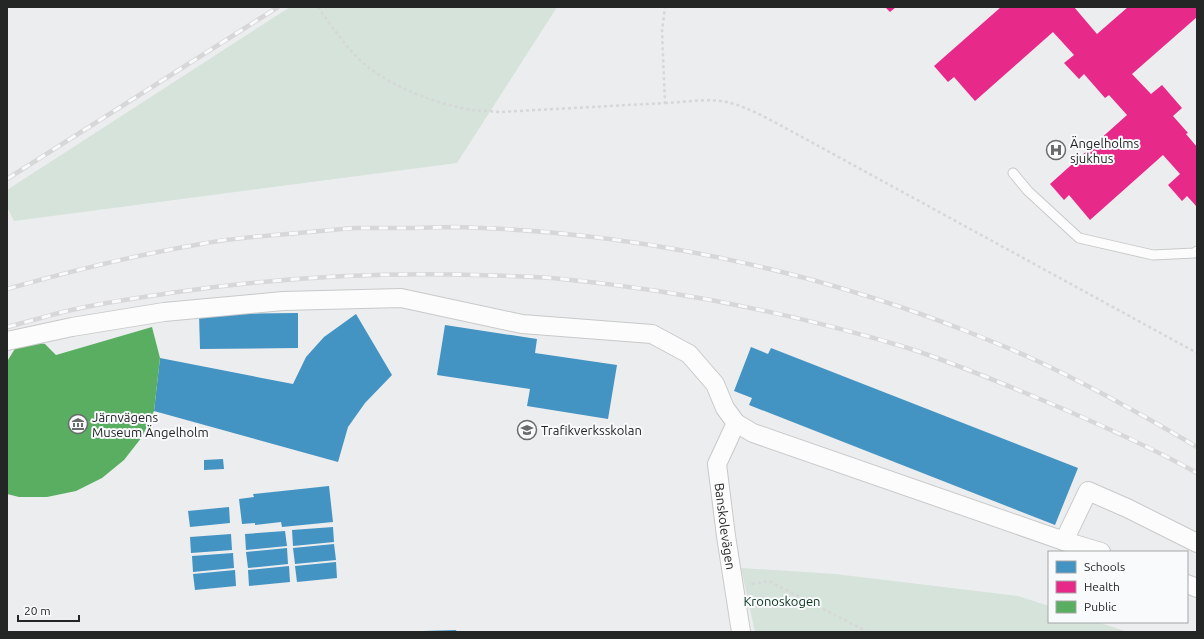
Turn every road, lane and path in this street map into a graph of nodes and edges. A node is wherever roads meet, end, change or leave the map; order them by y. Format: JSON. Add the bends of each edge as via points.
{"nodes":[{"id":1,"x":318,"y":7,"type":"edge"},
{"id":2,"x":665,"y":7,"type":"edge"},
{"id":3,"x":665,"y":103,"type":"junction"},
{"id":4,"x":1013,"y":173,"type":"dead end"},
{"id":5,"x":1197,"y":251,"type":"edge"},
{"id":6,"x":7,"y":341,"type":"edge"},
{"id":7,"x":1197,"y":353,"type":"edge"},
{"id":8,"x":736,"y":423,"type":"junction"},
{"id":9,"x":1064,"y":541,"type":"junction"},
{"id":10,"x":1197,"y":543,"type":"edge"},
{"id":11,"x":1098,"y":551,"type":"edge"},
{"id":12,"x":734,"y":587,"type":"junction"},
{"id":13,"x":741,"y":632,"type":"edge"},
{"id":14,"x":868,"y":632,"type":"edge"}],
"edges":[{"from":1,"to":3,"type":"path","via":[[354,53],[376,73],[417,94],[449,105],[500,112]]},
{"from":2,"to":3,"type":"path","via":[[662,32]]},
{"from":3,"to":7,"type":"path","via":[[715,100],[738,105],[809,141]]},
{"from":4,"to":5,"type":"lane","via":[[1028,191],[1079,238],[1153,255]]},
{"from":6,"to":8,"type":"street","via":[[164,312],[282,301],[401,298],[522,324],[652,334],[689,354],[715,384],[725,408]]},
{"from":8,"to":9,"type":"street","via":[[753,433]]},
{"from":8,"to":12,"type":"street","name":"Banskolevägen","via":[[717,464]]},
{"from":9,"to":10,"type":"street","via":[[1088,491]]},
{"from":9,"to":11,"type":"street"},
{"from":12,"to":13,"type":"street","name":"Banskolevägen"},
{"from":12,"to":14,"type":"path","via":[[769,581]]}]}
